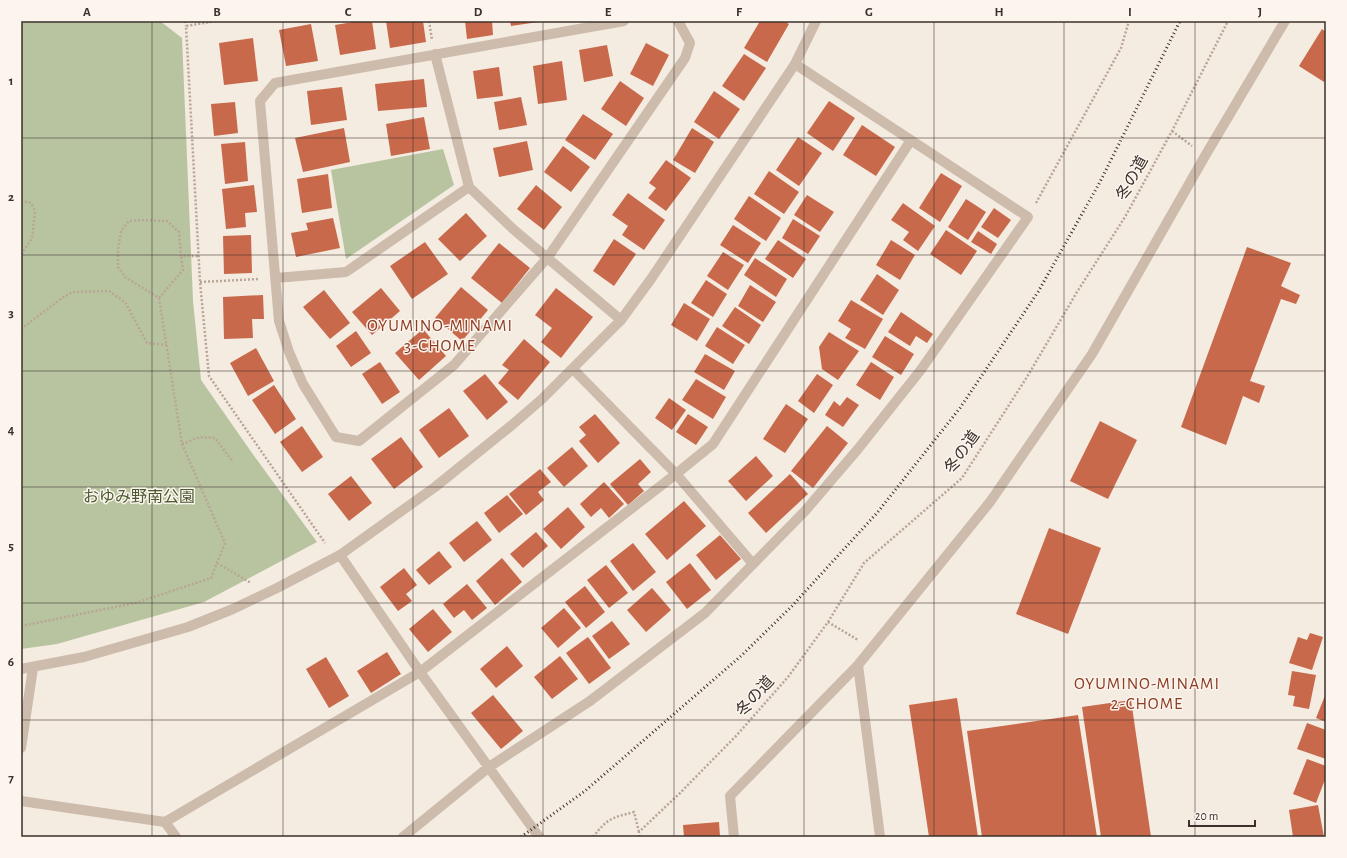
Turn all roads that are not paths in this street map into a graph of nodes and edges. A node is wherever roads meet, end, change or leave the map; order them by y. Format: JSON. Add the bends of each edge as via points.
{"nodes":[{"id":1,"x":624,"y":21,"type":"edge"},
{"id":2,"x":678,"y":21,"type":"edge"},
{"id":3,"x":816,"y":21,"type":"edge"},
{"id":4,"x":1285,"y":21,"type":"edge"},
{"id":5,"x":435,"y":54,"type":"junction"},
{"id":6,"x":795,"y":64,"type":"junction"},
{"id":7,"x":911,"y":140,"type":"junction"},
{"id":8,"x":469,"y":187,"type":"junction"},
{"id":9,"x":548,"y":257,"type":"junction"},
{"id":10,"x":276,"y":278,"type":"junction"},
{"id":11,"x":621,"y":320,"type":"junction"},
{"id":12,"x":573,"y":369,"type":"junction"},
{"id":13,"x":676,"y":474,"type":"junction"},
{"id":14,"x":340,"y":555,"type":"junction"},
{"id":15,"x":753,"y":564,"type":"junction"},
{"id":16,"x":858,"y":665,"type":"junction"},
{"id":17,"x":33,"y":668,"type":"junction"},
{"id":18,"x":21,"y":669,"type":"edge"},
{"id":19,"x":420,"y":672,"type":"junction"},
{"id":20,"x":21,"y":748,"type":"edge"},
{"id":21,"x":490,"y":767,"type":"junction"},
{"id":22,"x":21,"y":801,"type":"edge"},
{"id":23,"x":165,"y":822,"type":"junction"},
{"id":24,"x":176,"y":837,"type":"edge"},
{"id":25,"x":403,"y":837,"type":"edge"},
{"id":26,"x":539,"y":837,"type":"edge"},
{"id":27,"x":734,"y":837,"type":"edge"},
{"id":28,"x":880,"y":837,"type":"edge"}],
"edges":[{"from":1,"to":5,"type":"street"},
{"from":2,"to":9,"type":"street","via":[[690,43],[685,58]]},
{"from":3,"to":6,"type":"street"},
{"from":4,"to":16,"type":"street","via":[[1092,354],[990,502]]},
{"from":5,"to":8,"type":"street"},
{"from":5,"to":10,"type":"street","via":[[275,83],[260,101]]},
{"from":6,"to":7,"type":"street"},
{"from":6,"to":11,"type":"street"},
{"from":7,"to":13,"type":"street","via":[[712,444]]},
{"from":7,"to":15,"type":"street","via":[[1028,217],[920,371],[805,511]]},
{"from":8,"to":9,"type":"street","via":[[513,229]]},
{"from":8,"to":10,"type":"street","via":[[346,272]]},
{"from":9,"to":10,"type":"street","via":[[454,365],[359,441],[336,437],[302,384],[288,352],[279,320]]},
{"from":9,"to":11,"type":"street"},
{"from":11,"to":12,"type":"street"},
{"from":12,"to":13,"type":"street"},
{"from":12,"to":14,"type":"street","via":[[512,425],[435,487]]},
{"from":13,"to":15,"type":"street"},
{"from":13,"to":19,"type":"street"},
{"from":14,"to":17,"type":"street","via":[[233,609],[188,627],[84,657]]},
{"from":14,"to":19,"type":"street"},
{"from":15,"to":21,"type":"street","via":[[705,613],[590,701]]},
{"from":16,"to":27,"type":"street","via":[[730,796]]},
{"from":16,"to":28,"type":"street"},
{"from":17,"to":18,"type":"street"},
{"from":17,"to":20,"type":"street"},
{"from":19,"to":21,"type":"street"},
{"from":19,"to":23,"type":"street"},
{"from":21,"to":25,"type":"street"},
{"from":21,"to":26,"type":"street"},
{"from":22,"to":23,"type":"street"},
{"from":23,"to":24,"type":"street"}]}
